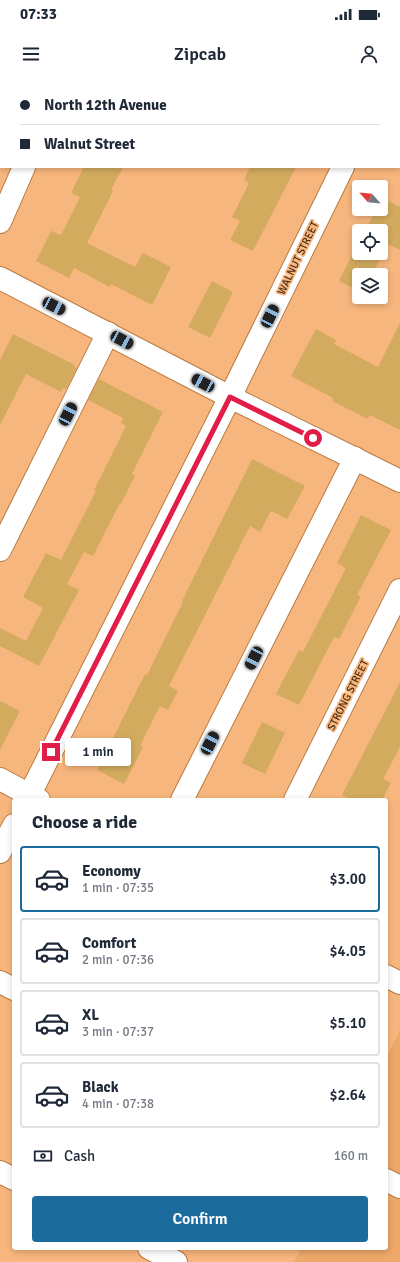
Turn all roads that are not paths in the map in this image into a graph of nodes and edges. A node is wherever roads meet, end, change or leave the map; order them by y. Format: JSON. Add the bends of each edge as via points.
{"nodes":[{"id":1,"x":24,"y":168,"type":"edge"},
{"id":2,"x":343,"y":168,"type":"edge"},
{"id":3,"x":0,"y":222,"type":"edge"},
{"id":4,"x":0,"y":278,"type":"edge"},
{"id":5,"x":108,"y":333,"type":"junction"},
{"id":6,"x":230,"y":397,"type":"junction"},
{"id":7,"x":354,"y":458,"type":"junction"},
{"id":8,"x":400,"y":481,"type":"edge"},
{"id":9,"x":0,"y":550,"type":"edge"},
{"id":10,"x":400,"y":590,"type":"edge"},
{"id":11,"x":0,"y":779,"type":"edge"},
{"id":12,"x":32,"y":798,"type":"edge"},
{"id":13,"x":183,"y":798,"type":"edge"},
{"id":14,"x":296,"y":798,"type":"edge"},
{"id":15,"x":12,"y":829,"type":"edge"},
{"id":16,"x":0,"y":852,"type":"edge"},
{"id":17,"x":388,"y":977,"type":"edge"},
{"id":18,"x":0,"y":982,"type":"edge"},
{"id":19,"x":400,"y":983,"type":"edge"},
{"id":20,"x":12,"y":988,"type":"edge"},
{"id":21,"x":0,"y":1172,"type":"edge"},
{"id":22,"x":12,"y":1178,"type":"edge"},
{"id":23,"x":388,"y":1181,"type":"edge"},
{"id":24,"x":400,"y":1187,"type":"edge"},
{"id":25,"x":153,"y":1250,"type":"edge"},
{"id":26,"x":176,"y":1262,"type":"edge"}],
"edges":[{"from":1,"to":3,"type":"street"},
{"from":2,"to":6,"type":"street","name":"WALNUT STREET"},
{"from":4,"to":5,"type":"street"},
{"from":5,"to":6,"type":"street"},
{"from":5,"to":9,"type":"street"},
{"from":6,"to":7,"type":"street"},
{"from":6,"to":12,"type":"street","name":"WALNUT STREET"},
{"from":7,"to":8,"type":"street"},
{"from":7,"to":13,"type":"street"},
{"from":10,"to":14,"type":"street","name":"STRONG STREET"},
{"from":11,"to":12,"type":"street"},
{"from":15,"to":16,"type":"street"},
{"from":17,"to":19,"type":"street"},
{"from":18,"to":20,"type":"street"},
{"from":21,"to":22,"type":"street"},
{"from":23,"to":24,"type":"street"},
{"from":25,"to":26,"type":"street"}]}
